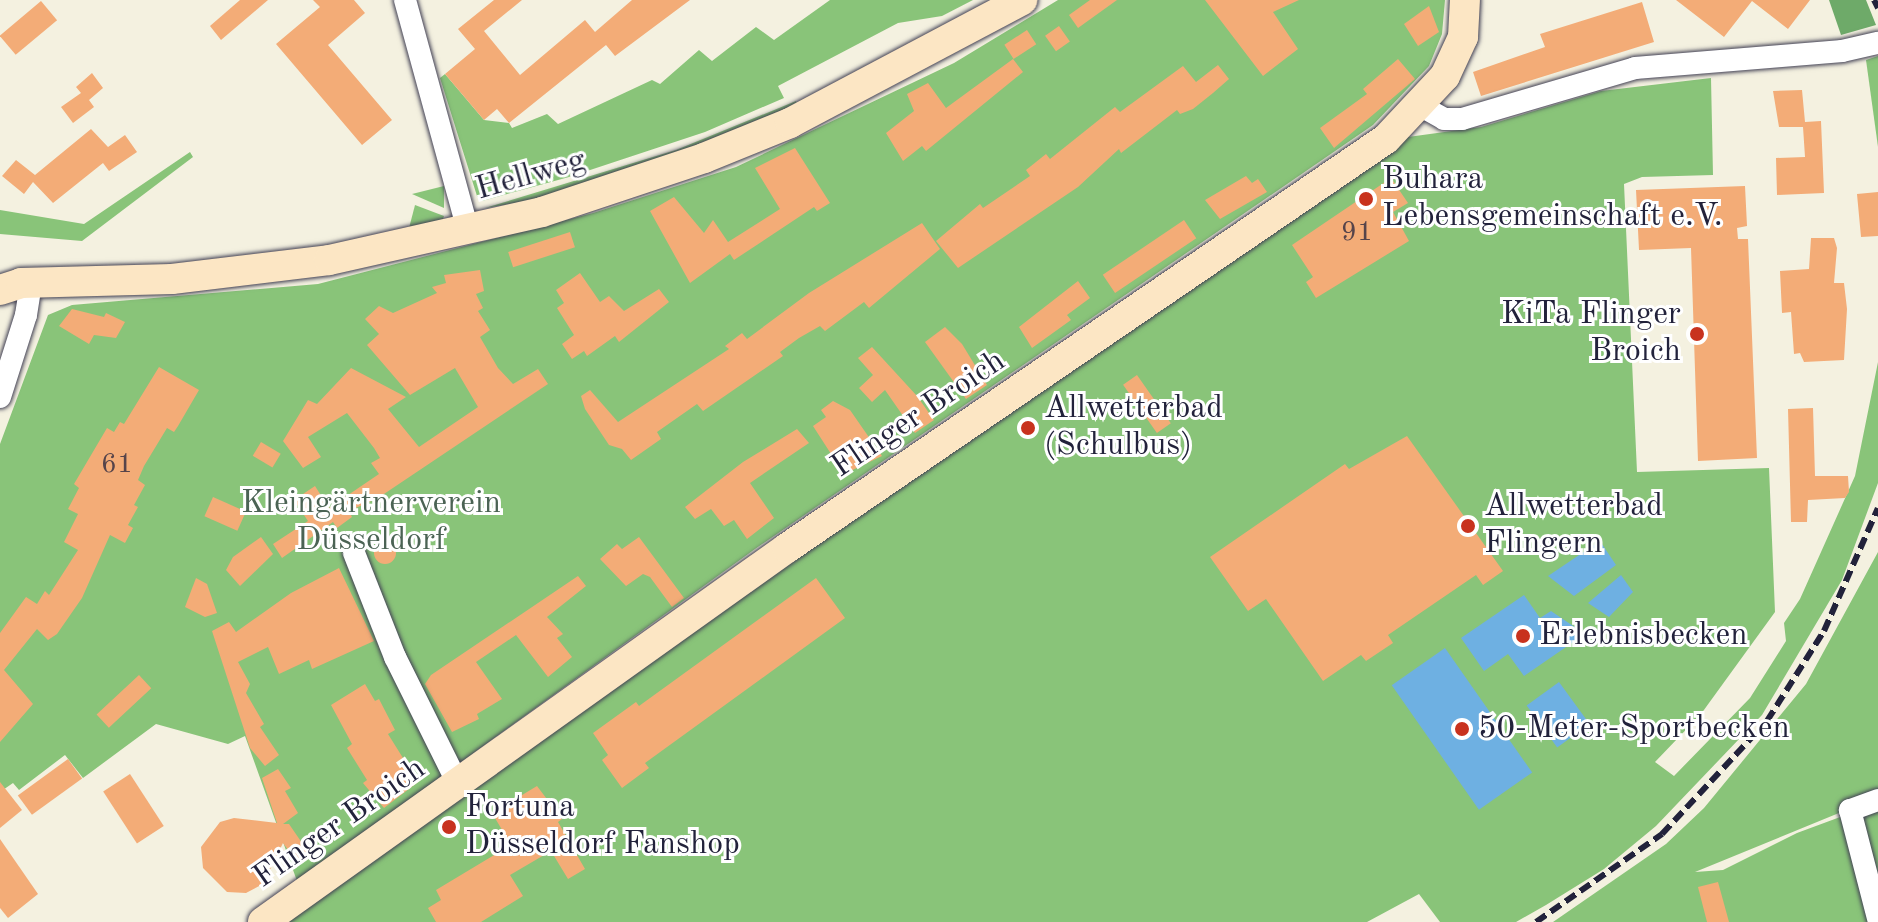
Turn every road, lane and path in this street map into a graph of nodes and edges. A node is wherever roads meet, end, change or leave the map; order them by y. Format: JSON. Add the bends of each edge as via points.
{"nodes":[{"id":1,"x":1022,"y":0,"type":"edge"},
{"id":2,"x":1465,"y":0,"type":"edge"},
{"id":3,"x":408,"y":1,"type":"edge"},
{"id":4,"x":1878,"y":43,"type":"edge"},
{"id":5,"x":1421,"y":106,"type":"junction"},
{"id":6,"x":468,"y":231,"type":"junction"},
{"id":7,"x":13,"y":283,"type":"edge"},
{"id":8,"x":0,"y":397,"type":"edge"},
{"id":9,"x":354,"y":553,"type":"dead end"},
{"id":10,"x":458,"y":784,"type":"junction"},
{"id":11,"x":1878,"y":800,"type":"edge"},
{"id":12,"x":1878,"y":918,"type":"edge"},
{"id":13,"x":263,"y":922,"type":"edge"}],
"edges":[{"from":1,"to":6,"type":"street","name":"Hellweg","via":[[849,95],[735,146],[594,196]]},
{"from":2,"to":5,"type":"street","name":"Flinger Broich","via":[[1458,53]]},
{"from":3,"to":6,"type":"street"},
{"from":4,"to":5,"type":"street","via":[[1842,51],[1635,68],[1462,119],[1444,119]]},
{"from":5,"to":10,"type":"street","name":"Flinger Broich","via":[[1346,168],[787,548]]},
{"from":6,"to":7,"type":"street","name":"Hellweg","via":[[298,264],[172,279]]},
{"from":7,"to":8,"type":"street","via":[[26,315]]},
{"from":9,"to":10,"type":"street","name":"Flinger Broich","via":[[395,657]]},
{"from":10,"to":13,"type":"street","name":"Flinger Broich"},
{"from":11,"to":12,"type":"street","via":[[1850,810]]}]}
